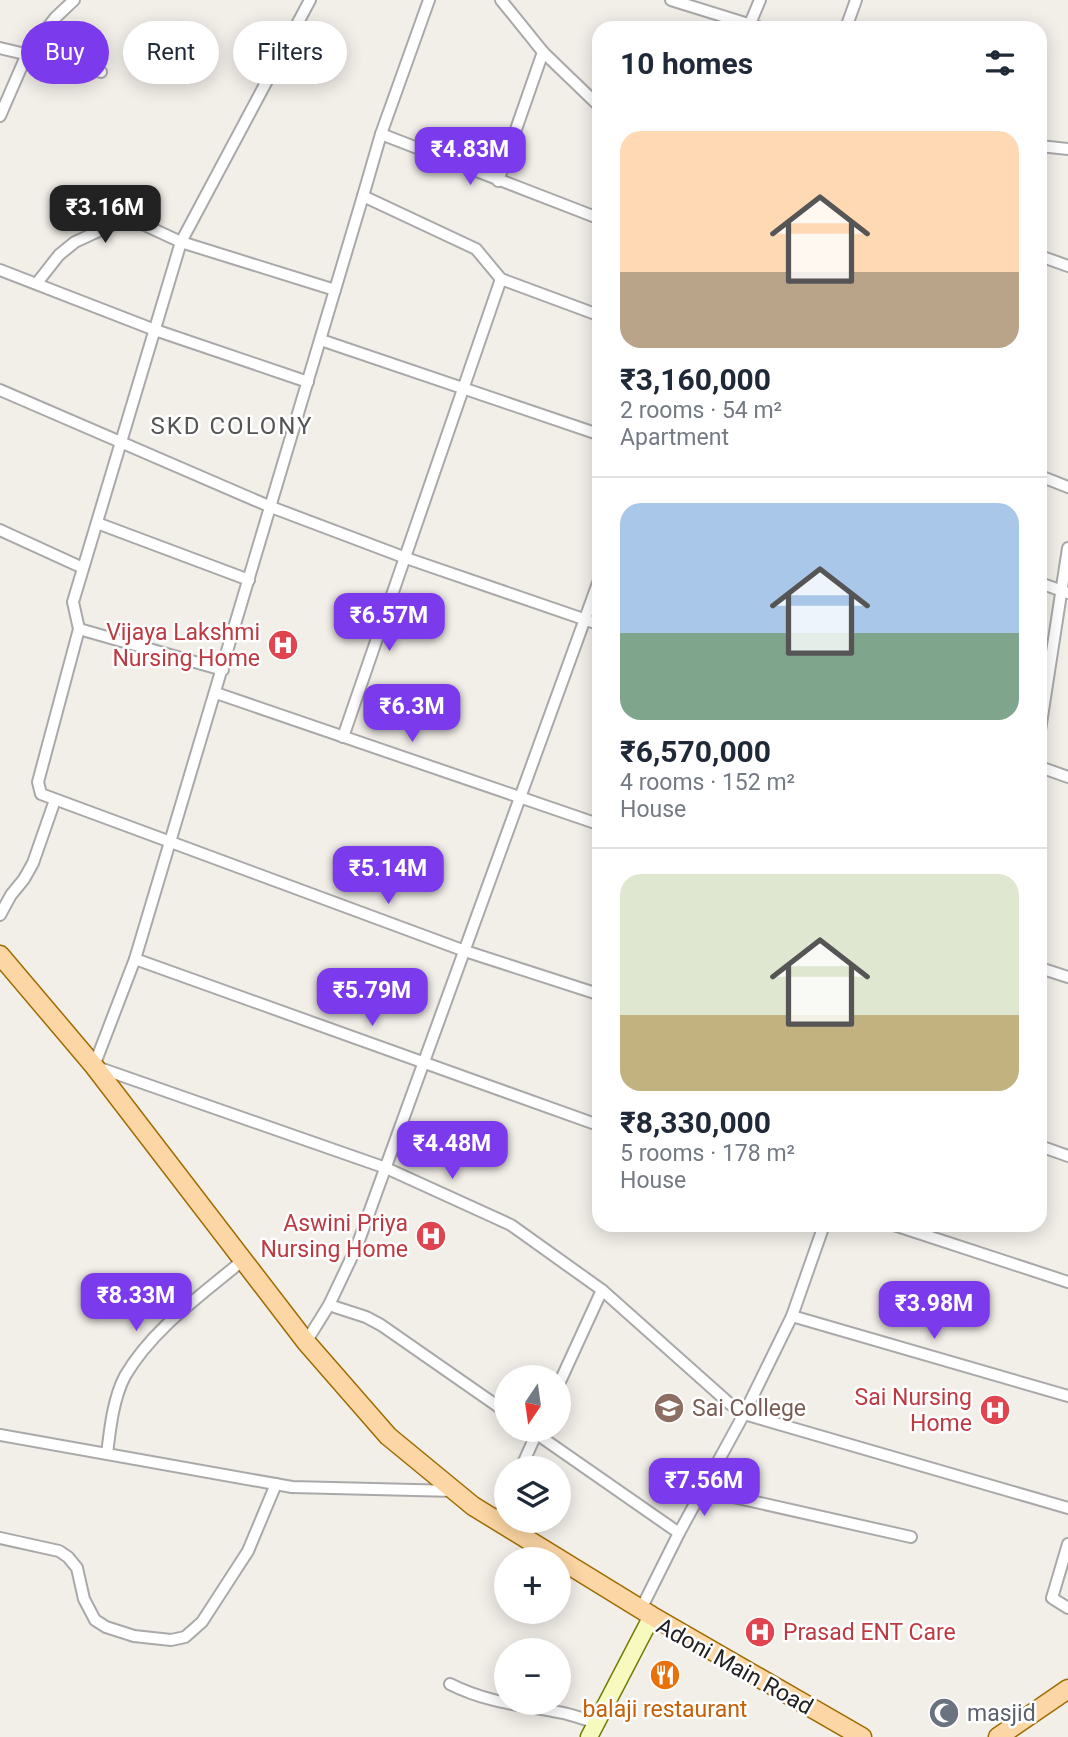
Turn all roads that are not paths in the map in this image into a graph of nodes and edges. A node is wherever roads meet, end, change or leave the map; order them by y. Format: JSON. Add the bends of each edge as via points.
{"nodes":[{"id":1,"x":74,"y":0,"type":"edge"},
{"id":2,"x":310,"y":0,"type":"edge"},
{"id":3,"x":429,"y":0,"type":"edge"},
{"id":4,"x":501,"y":0,"type":"edge"},
{"id":5,"x":671,"y":0,"type":"edge"},
{"id":6,"x":760,"y":0,"type":"edge"},
{"id":7,"x":856,"y":0,"type":"edge"},
{"id":8,"x":53,"y":21,"type":"edge"},
{"id":9,"x":736,"y":21,"type":"edge"},
{"id":10,"x":756,"y":21,"type":"edge"},
{"id":11,"x":848,"y":21,"type":"edge"},
{"id":12,"x":0,"y":48,"type":"edge"},
{"id":13,"x":543,"y":52,"type":"junction"},
{"id":14,"x":21,"y":53,"type":"edge"},
{"id":15,"x":21,"y":68,"type":"edge"},
{"id":16,"x":592,"y":99,"type":"edge"},
{"id":17,"x":0,"y":116,"type":"edge"},
{"id":18,"x":381,"y":134,"type":"junction"},
{"id":19,"x":1047,"y":147,"type":"edge"},
{"id":20,"x":1068,"y":149,"type":"edge"},
{"id":21,"x":498,"y":181,"type":"junction"},
{"id":22,"x":363,"y":197,"type":"junction"},
{"id":23,"x":592,"y":216,"type":"edge"},
{"id":24,"x":181,"y":242,"type":"junction"},
{"id":25,"x":1047,"y":258,"type":"edge"},
{"id":26,"x":1068,"y":266,"type":"edge"},
{"id":27,"x":0,"y":270,"type":"edge"},
{"id":28,"x":501,"y":279,"type":"junction"},
{"id":29,"x":37,"y":283,"type":"junction"},
{"id":30,"x":335,"y":290,"type":"junction"},
{"id":31,"x":592,"y":313,"type":"edge"},
{"id":32,"x":155,"y":330,"type":"junction"},
{"id":33,"x":321,"y":340,"type":"junction"},
{"id":34,"x":308,"y":382,"type":"junction"},
{"id":35,"x":464,"y":388,"type":"junction"},
{"id":36,"x":0,"y":390,"type":"edge"},
{"id":37,"x":592,"y":431,"type":"edge"},
{"id":38,"x":122,"y":443,"type":"junction"},
{"id":39,"x":1047,"y":479,"type":"edge"},
{"id":40,"x":1068,"y":487,"type":"edge"},
{"id":41,"x":271,"y":507,"type":"junction"},
{"id":42,"x":97,"y":523,"type":"junction"},
{"id":43,"x":0,"y":530,"type":"edge"},
{"id":44,"x":1068,"y":548,"type":"edge"},
{"id":45,"x":406,"y":558,"type":"junction"},
{"id":46,"x":83,"y":568,"type":"junction"},
{"id":47,"x":249,"y":580,"type":"junction"},
{"id":48,"x":1047,"y":586,"type":"edge"},
{"id":49,"x":1064,"y":592,"type":"edge"},
{"id":50,"x":592,"y":600,"type":"edge"},
{"id":51,"x":585,"y":620,"type":"junction"},
{"id":52,"x":592,"y":622,"type":"edge"},
{"id":53,"x":79,"y":629,"type":"junction"},
{"id":54,"x":223,"y":670,"type":"junction"},
{"id":55,"x":1047,"y":690,"type":"edge"},
{"id":56,"x":216,"y":693,"type":"junction"},
{"id":57,"x":343,"y":737,"type":"junction"},
{"id":58,"x":1047,"y":770,"type":"edge"},
{"id":59,"x":1068,"y":777,"type":"edge"},
{"id":60,"x":520,"y":798,"type":"junction"},
{"id":61,"x":55,"y":800,"type":"junction"},
{"id":62,"x":592,"y":822,"type":"edge"},
{"id":63,"x":169,"y":843,"type":"junction"},
{"id":64,"x":0,"y":915,"type":"edge"},
{"id":65,"x":465,"y":951,"type":"junction"},
{"id":66,"x":0,"y":955,"type":"edge"},
{"id":67,"x":135,"y":959,"type":"junction"},
{"id":68,"x":1047,"y":970,"type":"edge"},
{"id":69,"x":1068,"y":977,"type":"edge"},
{"id":70,"x":592,"y":992,"type":"edge"},
{"id":71,"x":424,"y":1064,"type":"junction"},
{"id":72,"x":94,"y":1066,"type":"junction"},
{"id":73,"x":592,"y":1123,"type":"edge"},
{"id":74,"x":1047,"y":1148,"type":"edge"},
{"id":75,"x":1068,"y":1156,"type":"edge"},
{"id":76,"x":386,"y":1168,"type":"junction"},
{"id":77,"x":822,"y":1232,"type":"edge"},
{"id":78,"x":915,"y":1232,"type":"edge"},
{"id":79,"x":243,"y":1260,"type":"junction"},
{"id":80,"x":1068,"y":1282,"type":"edge"},
{"id":81,"x":602,"y":1290,"type":"junction"},
{"id":82,"x":329,"y":1305,"type":"junction"},
{"id":83,"x":792,"y":1315,"type":"junction"},
{"id":84,"x":306,"y":1342,"type":"junction"},
{"id":85,"x":568,"y":1365,"type":"edge"},
{"id":86,"x":1068,"y":1396,"type":"edge"},
{"id":87,"x":494,"y":1404,"type":"edge"},
{"id":88,"x":744,"y":1414,"type":"junction"},
{"id":89,"x":0,"y":1435,"type":"edge"},
{"id":90,"x":550,"y":1442,"type":"edge"},
{"id":91,"x":107,"y":1454,"type":"junction"},
{"id":92,"x":276,"y":1484,"type":"junction"},
{"id":93,"x":702,"y":1490,"type":"junction"},
{"id":94,"x":455,"y":1492,"type":"junction"},
{"id":95,"x":1068,"y":1508,"type":"edge"},
{"id":96,"x":494,"y":1519,"type":"edge"},
{"id":97,"x":516,"y":1533,"type":"edge"},
{"id":98,"x":678,"y":1533,"type":"junction"},
{"id":99,"x":911,"y":1536,"type":"dead end"},
{"id":100,"x":0,"y":1538,"type":"edge"},
{"id":101,"x":1068,"y":1544,"type":"edge"},
{"id":102,"x":1068,"y":1608,"type":"edge"},
{"id":103,"x":646,"y":1613,"type":"junction"},
{"id":104,"x":450,"y":1684,"type":"dead end"},
{"id":105,"x":1068,"y":1689,"type":"edge"},
{"id":106,"x":592,"y":1730,"type":"edge"},
{"id":107,"x":862,"y":1737,"type":"edge"},
{"id":108,"x":998,"y":1737,"type":"edge"}],
"edges":[{"from":1,"to":8,"type":"street"},
{"from":2,"to":24,"type":"street"},
{"from":3,"to":18,"type":"street"},
{"from":4,"to":13,"type":"street"},
{"from":5,"to":9,"type":"street"},
{"from":6,"to":10,"type":"street"},
{"from":7,"to":11,"type":"street"},
{"from":12,"to":14,"type":"street"},
{"from":13,"to":16,"type":"street"},
{"from":13,"to":21,"type":"street"},
{"from":15,"to":17,"type":"street"},
{"from":18,"to":21,"type":"street"},
{"from":18,"to":22,"type":"street"},
{"from":19,"to":20,"type":"street"},
{"from":21,"to":23,"type":"street"},
{"from":22,"to":28,"type":"street","via":[[476,248]]},
{"from":22,"to":30,"type":"street"},
{"from":24,"to":29,"type":"street","via":[[127,220],[75,242]]},
{"from":24,"to":30,"type":"street"},
{"from":24,"to":32,"type":"street"},
{"from":25,"to":26,"type":"street"},
{"from":27,"to":29,"type":"street"},
{"from":28,"to":31,"type":"street"},
{"from":28,"to":35,"type":"street"},
{"from":29,"to":32,"type":"street"},
{"from":30,"to":33,"type":"street"},
{"from":32,"to":34,"type":"street"},
{"from":32,"to":38,"type":"street"},
{"from":33,"to":34,"type":"street"},
{"from":33,"to":35,"type":"street"},
{"from":34,"to":41,"type":"street"},
{"from":35,"to":37,"type":"street"},
{"from":35,"to":45,"type":"street"},
{"from":36,"to":38,"type":"street"},
{"from":38,"to":41,"type":"street"},
{"from":38,"to":42,"type":"street"},
{"from":39,"to":40,"type":"street"},
{"from":41,"to":45,"type":"street"},
{"from":41,"to":47,"type":"street"},
{"from":42,"to":46,"type":"street"},
{"from":42,"to":47,"type":"street"},
{"from":43,"to":46,"type":"street"},
{"from":44,"to":49,"type":"street"},
{"from":45,"to":51,"type":"street"},
{"from":45,"to":57,"type":"street"},
{"from":46,"to":53,"type":"street","via":[[73,602]]},
{"from":47,"to":54,"type":"street"},
{"from":48,"to":49,"type":"street"},
{"from":49,"to":55,"type":"street"},
{"from":50,"to":51,"type":"street"},
{"from":51,"to":52,"type":"street"},
{"from":51,"to":60,"type":"street"},
{"from":53,"to":54,"type":"street"},
{"from":53,"to":61,"type":"street","via":[[38,782],[41,794]]},
{"from":54,"to":56,"type":"street"},
{"from":56,"to":57,"type":"street"},
{"from":56,"to":63,"type":"street"},
{"from":57,"to":60,"type":"street"},
{"from":58,"to":59,"type":"street"},
{"from":60,"to":62,"type":"street"},
{"from":60,"to":65,"type":"street"},
{"from":61,"to":63,"type":"street"},
{"from":61,"to":64,"type":"street","via":[[33,863]]},
{"from":63,"to":65,"type":"street"},
{"from":63,"to":67,"type":"street"},
{"from":65,"to":70,"type":"street"},
{"from":65,"to":71,"type":"street"},
{"from":66,"to":72,"type":"main road"},
{"from":67,"to":71,"type":"street"},
{"from":67,"to":72,"type":"street"},
{"from":68,"to":69,"type":"street"},
{"from":71,"to":73,"type":"street"},
{"from":71,"to":76,"type":"street"},
{"from":72,"to":76,"type":"street"},
{"from":72,"to":79,"type":"main road"},
{"from":74,"to":75,"type":"street"},
{"from":76,"to":81,"type":"street","via":[[511,1226]]},
{"from":76,"to":82,"type":"street"},
{"from":77,"to":83,"type":"street"},
{"from":78,"to":80,"type":"street"},
{"from":79,"to":84,"type":"main road"},
{"from":79,"to":91,"type":"street","via":[[153,1337],[124,1378]]},
{"from":81,"to":85,"type":"street"},
{"from":81,"to":88,"type":"street"},
{"from":82,"to":84,"type":"street"},
{"from":82,"to":87,"type":"street","via":[[381,1325]]},
{"from":83,"to":86,"type":"street"},
{"from":83,"to":88,"type":"street"},
{"from":84,"to":94,"type":"main road","via":[[388,1436]]},
{"from":88,"to":93,"type":"street"},
{"from":88,"to":95,"type":"street"},
{"from":89,"to":91,"type":"street"},
{"from":90,"to":98,"type":"street"},
{"from":91,"to":92,"type":"street"},
{"from":92,"to":94,"type":"street"},
{"from":92,"to":100,"type":"street","via":[[248,1551],[202,1622],[185,1637],[171,1640],[106,1628],[95,1620],[77,1568],[68,1557]]},
{"from":93,"to":98,"type":"street"},
{"from":93,"to":99,"type":"street"},
{"from":94,"to":96,"type":"main road"},
{"from":97,"to":103,"type":"main road"},
{"from":98,"to":103,"type":"street"},
{"from":101,"to":102,"type":"street","via":[[1052,1598]]},
{"from":103,"to":106,"type":"street","name":"Adoni Main Road"},
{"from":103,"to":107,"type":"main road","name":"Adoni Main Road"},
{"from":104,"to":106,"type":"street","via":[[493,1701],[560,1712]]},
{"from":105,"to":108,"type":"main road"}]}
